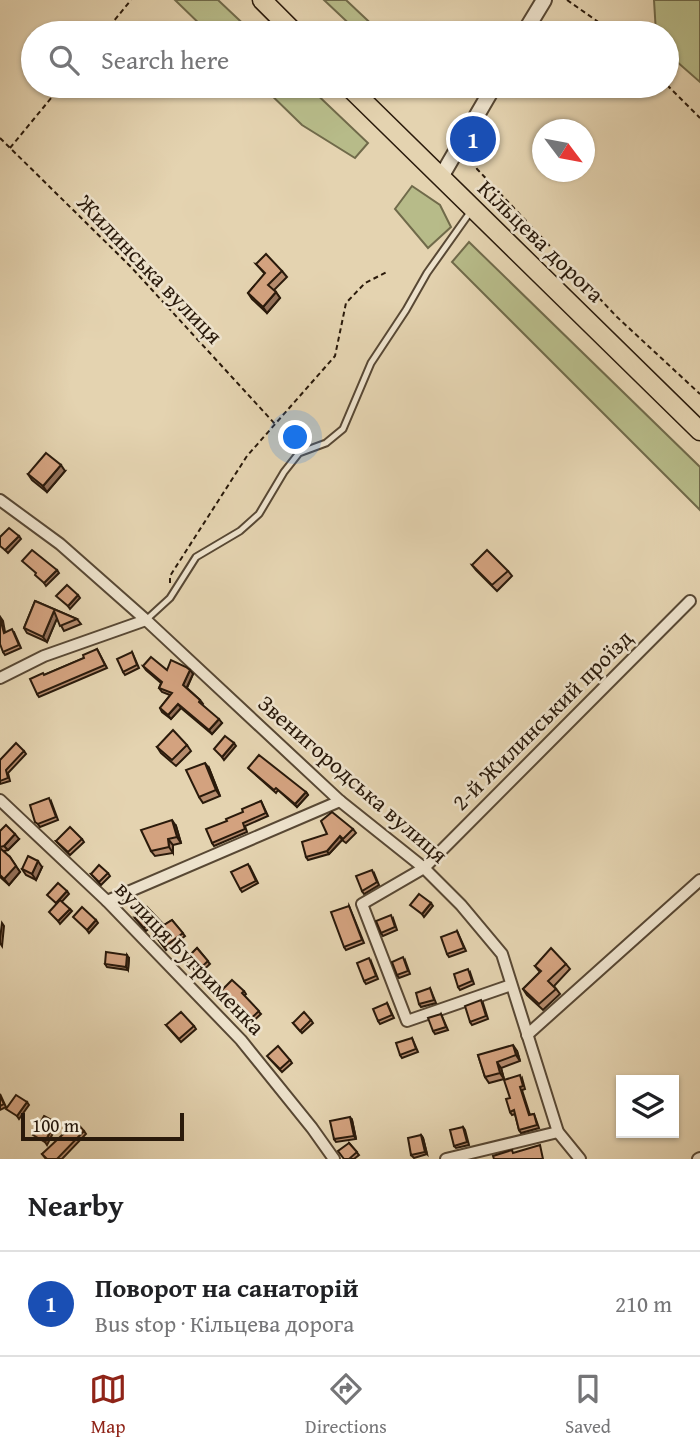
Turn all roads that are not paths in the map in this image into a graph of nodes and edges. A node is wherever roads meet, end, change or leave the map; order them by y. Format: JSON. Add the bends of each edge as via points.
{"nodes":[{"id":1,"x":262,"y":0,"type":"edge"},
{"id":2,"x":544,"y":0,"type":"edge"},
{"id":3,"x":283,"y":21,"type":"edge"},
{"id":4,"x":531,"y":21,"type":"edge"},
{"id":5,"x":360,"y":98,"type":"edge"},
{"id":6,"x":487,"y":98,"type":"edge"},
{"id":7,"x":440,"y":177,"type":"junction"},
{"id":8,"x":473,"y":209,"type":"junction"},
{"id":9,"x":700,"y":431,"type":"edge"},
{"id":10,"x":0,"y":499,"type":"edge"},
{"id":11,"x":690,"y":601,"type":"dead end"},
{"id":12,"x":146,"y":620,"type":"junction"},
{"id":13,"x":0,"y":678,"type":"edge"},
{"id":14,"x":0,"y":800,"type":"edge"},
{"id":15,"x":340,"y":801,"type":"junction"},
{"id":16,"x":424,"y":868,"type":"junction"},
{"id":17,"x":700,"y":880,"type":"edge"},
{"id":18,"x":107,"y":901,"type":"junction"},
{"id":19,"x":511,"y":985,"type":"junction"},
{"id":20,"x":527,"y":1035,"type":"junction"},
{"id":21,"x":558,"y":1132,"type":"junction"},
{"id":22,"x":334,"y":1159,"type":"edge"},
{"id":23,"x":446,"y":1159,"type":"edge"},
{"id":24,"x":580,"y":1159,"type":"edge"}],
"edges":[{"from":1,"to":3,"type":"highway"},
{"from":2,"to":4,"type":"street"},
{"from":5,"to":7,"type":"highway","name":"Кільцева дорога"},
{"from":6,"to":7,"type":"street"},
{"from":7,"to":8,"type":"highway","name":"Кільцева дорога"},
{"from":8,"to":9,"type":"highway","name":"Кільцева дорога"},
{"from":8,"to":12,"type":"lane","via":[[371,363],[343,429],[326,443],[299,453],[259,514],[196,557],[170,598]]},
{"from":10,"to":12,"type":"street","name":"Звенигородська вулиця","via":[[60,544]]},
{"from":11,"to":16,"type":"street","name":"2-й Жилинський проїзд"},
{"from":12,"to":13,"type":"street","via":[[44,656]]},
{"from":12,"to":15,"type":"street","name":"Звенигородська вулиця"},
{"from":14,"to":18,"type":"street","name":"вулиця Бугрименка"},
{"from":15,"to":16,"type":"street","name":"Звенигородська вулиця"},
{"from":15,"to":18,"type":"street"},
{"from":16,"to":19,"type":"street","name":"Звенигородська вулиця","via":[[502,954]]},
{"from":16,"to":19,"type":"street","name":"2-й Жилинський проїзд","via":[[362,904],[407,1021]]},
{"from":17,"to":20,"type":"street"},
{"from":18,"to":22,"type":"street","name":"вулиця Бугрименка","via":[[241,1040]]},
{"from":19,"to":20,"type":"street","name":"Звенигородська вулиця"},
{"from":20,"to":21,"type":"street","name":"Звенигородська вулиця"},
{"from":21,"to":23,"type":"street"},
{"from":21,"to":24,"type":"street","name":"Звенигородська вулиця"}]}
